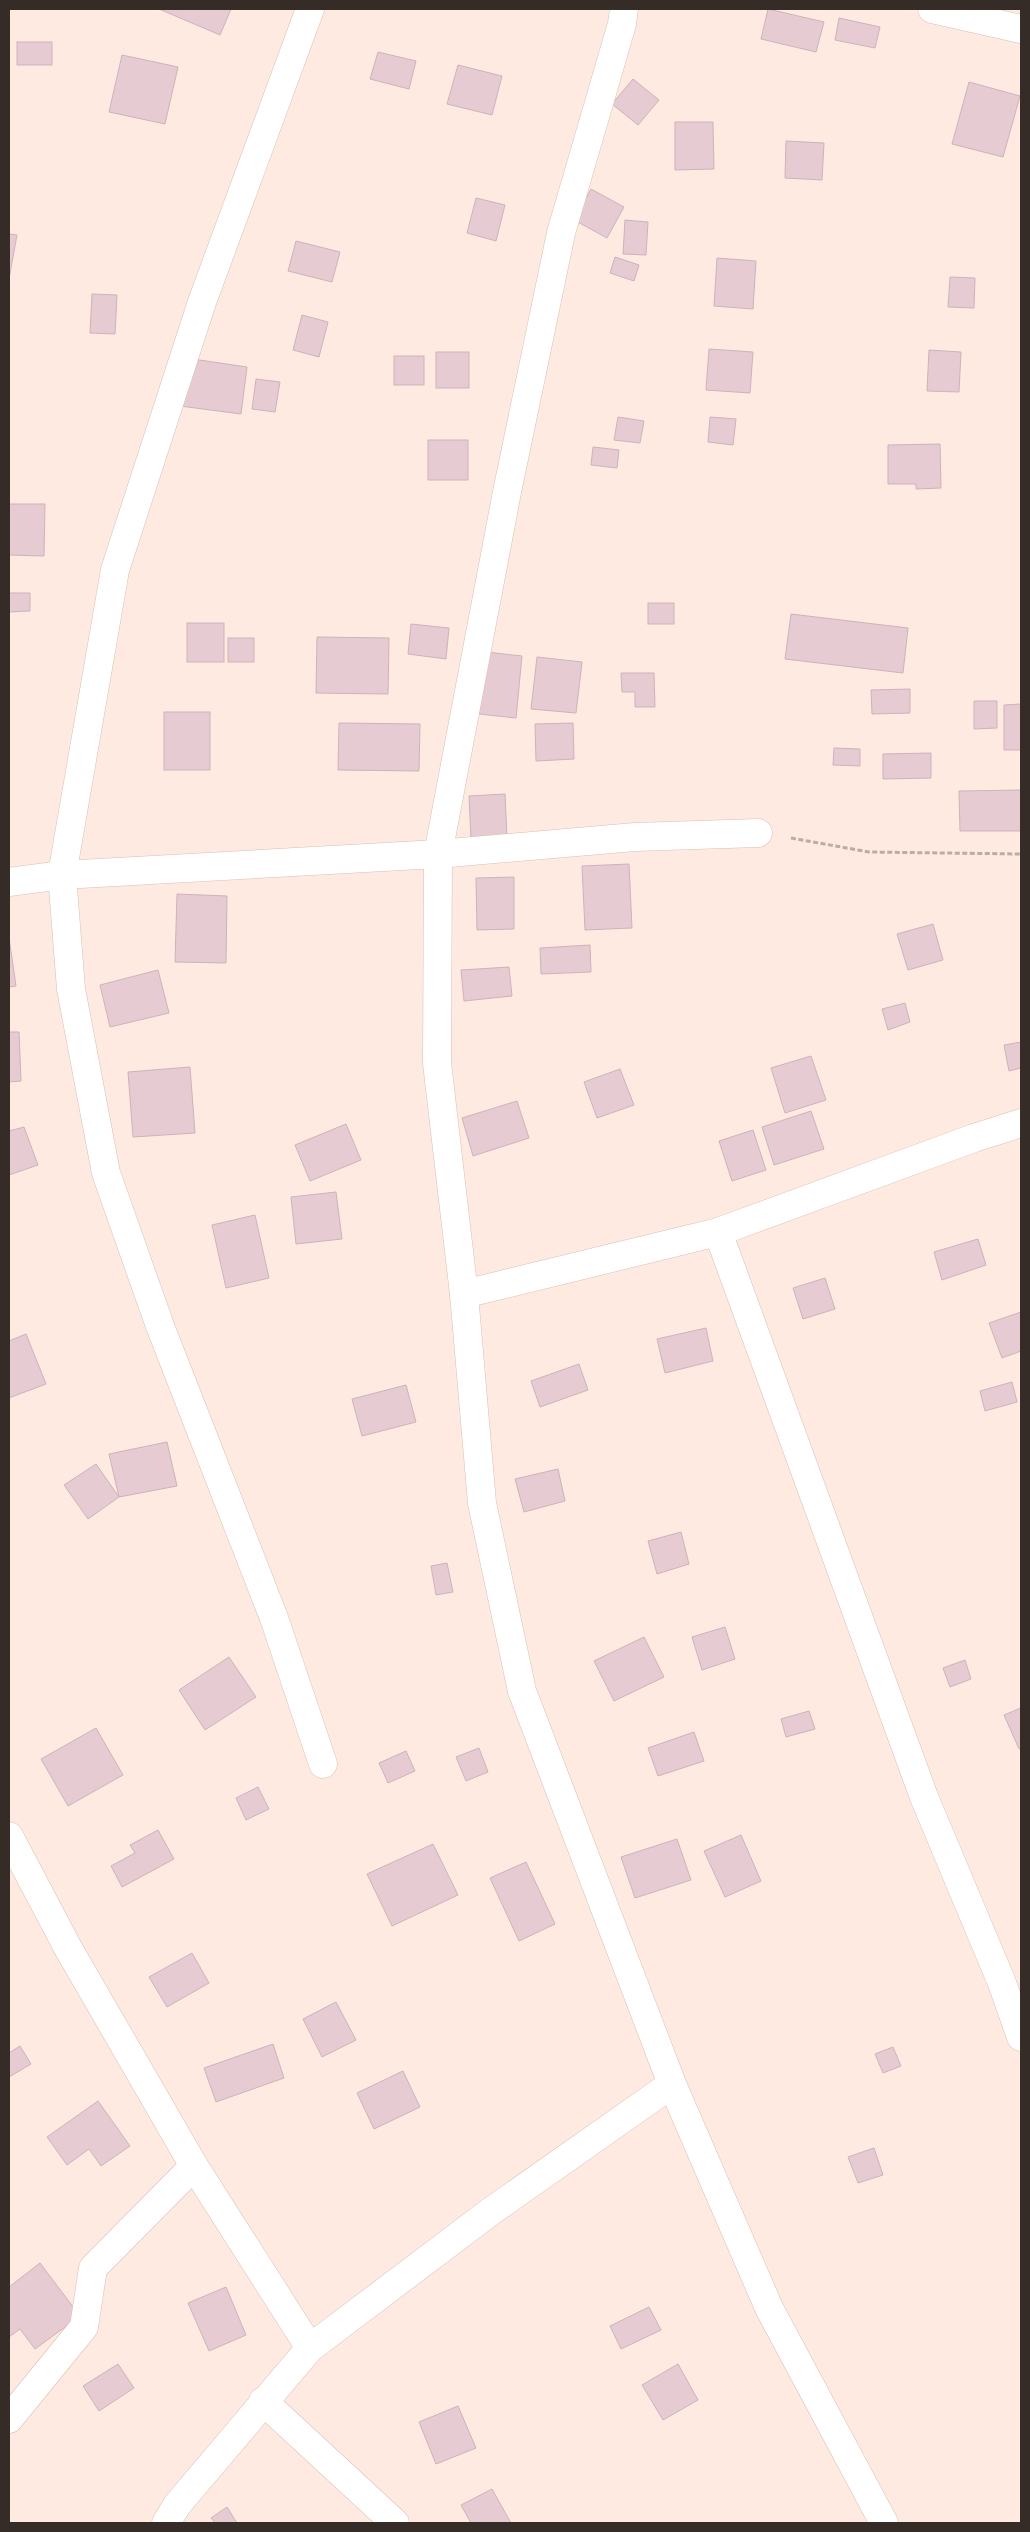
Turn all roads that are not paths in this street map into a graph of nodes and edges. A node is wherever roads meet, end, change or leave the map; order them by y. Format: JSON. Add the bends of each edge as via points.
{"nodes":[{"id":1,"x":310,"y":9,"type":"edge"},
{"id":2,"x":624,"y":9,"type":"edge"},
{"id":3,"x":932,"y":9,"type":"edge"},
{"id":4,"x":1021,"y":30,"type":"edge"},
{"id":5,"x":758,"y":833,"type":"road end"},
{"id":6,"x":438,"y":854,"type":"junction"},
{"id":7,"x":62,"y":875,"type":"junction"},
{"id":8,"x":9,"y":882,"type":"edge"},
{"id":9,"x":1021,"y":1123,"type":"edge"},
{"id":10,"x":718,"y":1232,"type":"junction"},
{"id":11,"x":464,"y":1294,"type":"junction"},
{"id":12,"x":323,"y":1764,"type":"dead end"},
{"id":13,"x":9,"y":1836,"type":"edge"},
{"id":14,"x":1012,"y":1980,"type":"edge"},
{"id":15,"x":1021,"y":2037,"type":"edge"},
{"id":16,"x":672,"y":2084,"type":"junction"},
{"id":17,"x":194,"y":2166,"type":"junction"},
{"id":18,"x":310,"y":2348,"type":"junction"},
{"id":19,"x":263,"y":2402,"type":"junction"},
{"id":20,"x":9,"y":2419,"type":"edge"},
{"id":21,"x":166,"y":2523,"type":"edge"},
{"id":22,"x":395,"y":2523,"type":"edge"},
{"id":23,"x":884,"y":2523,"type":"edge"}],
"edges":[{"from":1,"to":7,"type":"street","via":[[202,302],[115,570]]},
{"from":2,"to":6,"type":"street","via":[[561,233],[507,492]]},
{"from":3,"to":4,"type":"street"},
{"from":5,"to":6,"type":"street","via":[[635,837]]},
{"from":6,"to":7,"type":"street"},
{"from":6,"to":11,"type":"street","via":[[437,1063]]},
{"from":7,"to":8,"type":"street"},
{"from":7,"to":12,"type":"street","via":[[71,989],[106,1173],[164,1335],[274,1618]]},
{"from":9,"to":10,"type":"street"},
{"from":10,"to":11,"type":"street"},
{"from":10,"to":14,"type":"street","via":[[924,1797]]},
{"from":11,"to":16,"type":"street","via":[[482,1503],[522,1691]]},
{"from":13,"to":17,"type":"street","via":[[68,1948]]},
{"from":14,"to":15,"type":"street"},
{"from":16,"to":18,"type":"street","via":[[490,2212]]},
{"from":16,"to":23,"type":"street","via":[[769,2308]]},
{"from":17,"to":18,"type":"street"},
{"from":17,"to":20,"type":"street","via":[[93,2268],[84,2327]]},
{"from":18,"to":19,"type":"street"},
{"from":19,"to":21,"type":"street"},
{"from":19,"to":22,"type":"street"}]}
